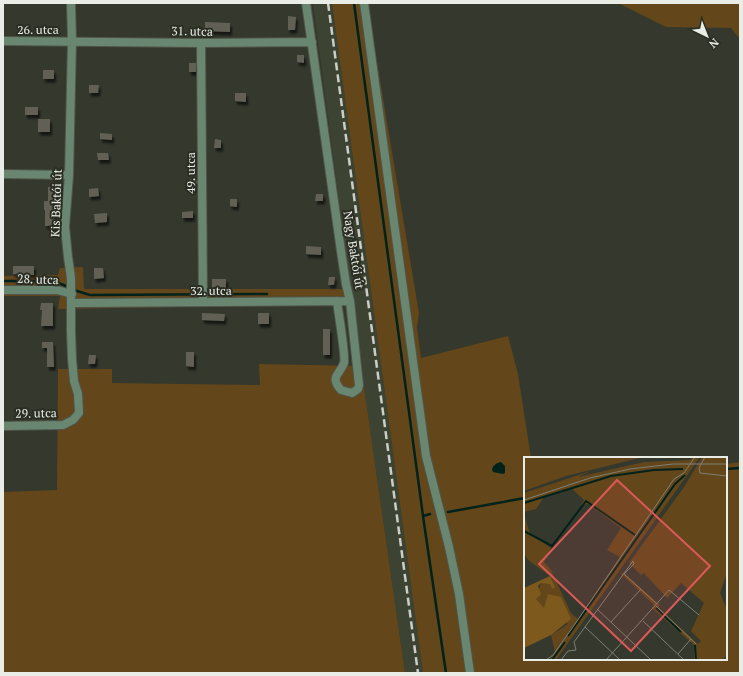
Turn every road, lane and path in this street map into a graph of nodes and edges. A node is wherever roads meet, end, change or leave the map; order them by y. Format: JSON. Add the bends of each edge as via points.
{"nodes":[{"id":1,"x":71,"y":3,"type":"edge"},
{"id":2,"x":306,"y":3,"type":"edge"},
{"id":3,"x":364,"y":3,"type":"edge"},
{"id":4,"x":3,"y":41,"type":"edge"},
{"id":5,"x":72,"y":41,"type":"junction"},
{"id":6,"x":312,"y":42,"type":"junction"},
{"id":7,"x":201,"y":44,"type":"junction"},
{"id":8,"x":3,"y":174,"type":"edge"},
{"id":9,"x":69,"y":175,"type":"junction"},
{"id":10,"x":3,"y":290,"type":"edge"},
{"id":11,"x":72,"y":294,"type":"junction"},
{"id":12,"x":337,"y":301,"type":"junction"},
{"id":13,"x":350,"y":301,"type":"junction"},
{"id":14,"x":203,"y":302,"type":"junction"},
{"id":15,"x":72,"y":303,"type":"junction"},
{"id":16,"x":69,"y":423,"type":"joint"},
{"id":17,"x":3,"y":426,"type":"edge"},
{"id":18,"x":470,"y":673,"type":"edge"}],
"edges":[{"from":1,"to":5,"type":"street","name":"Kis Baktói út"},
{"from":2,"to":6,"type":"street","name":"Nagy Baktói út"},
{"from":3,"to":18,"type":"street","via":[[426,456],[459,594]]},
{"from":4,"to":5,"type":"street","name":"26. utca"},
{"from":5,"to":7,"type":"street","name":"31. utca"},
{"from":5,"to":9,"type":"street","name":"Kis Baktói út"},
{"from":6,"to":7,"type":"street","name":"31. utca"},
{"from":6,"to":13,"type":"street","name":"Nagy Baktói út"},
{"from":7,"to":14,"type":"street","name":"49. utca"},
{"from":8,"to":9,"type":"street"},
{"from":9,"to":11,"type":"street","name":"Kis Baktói út","via":[[65,227]]},
{"from":10,"to":11,"type":"street","name":"28. utca","via":[[57,290]]},
{"from":11,"to":15,"type":"street","name":"Kis Baktói út"},
{"from":12,"to":13,"type":"street","name":"32. utca"},
{"from":12,"to":13,"type":"street","name":"Nagy Baktói út","via":[[344,362],[335,381],[341,390],[352,393],[359,385]]},
{"from":12,"to":14,"type":"street","name":"32. utca"},
{"from":14,"to":15,"type":"street","name":"32. utca"},
{"from":15,"to":16,"type":"street","name":"Kis Baktói út","via":[[72,359],[79,407],[77,416]]},
{"from":16,"to":17,"type":"street","name":"29. utca"}]}
